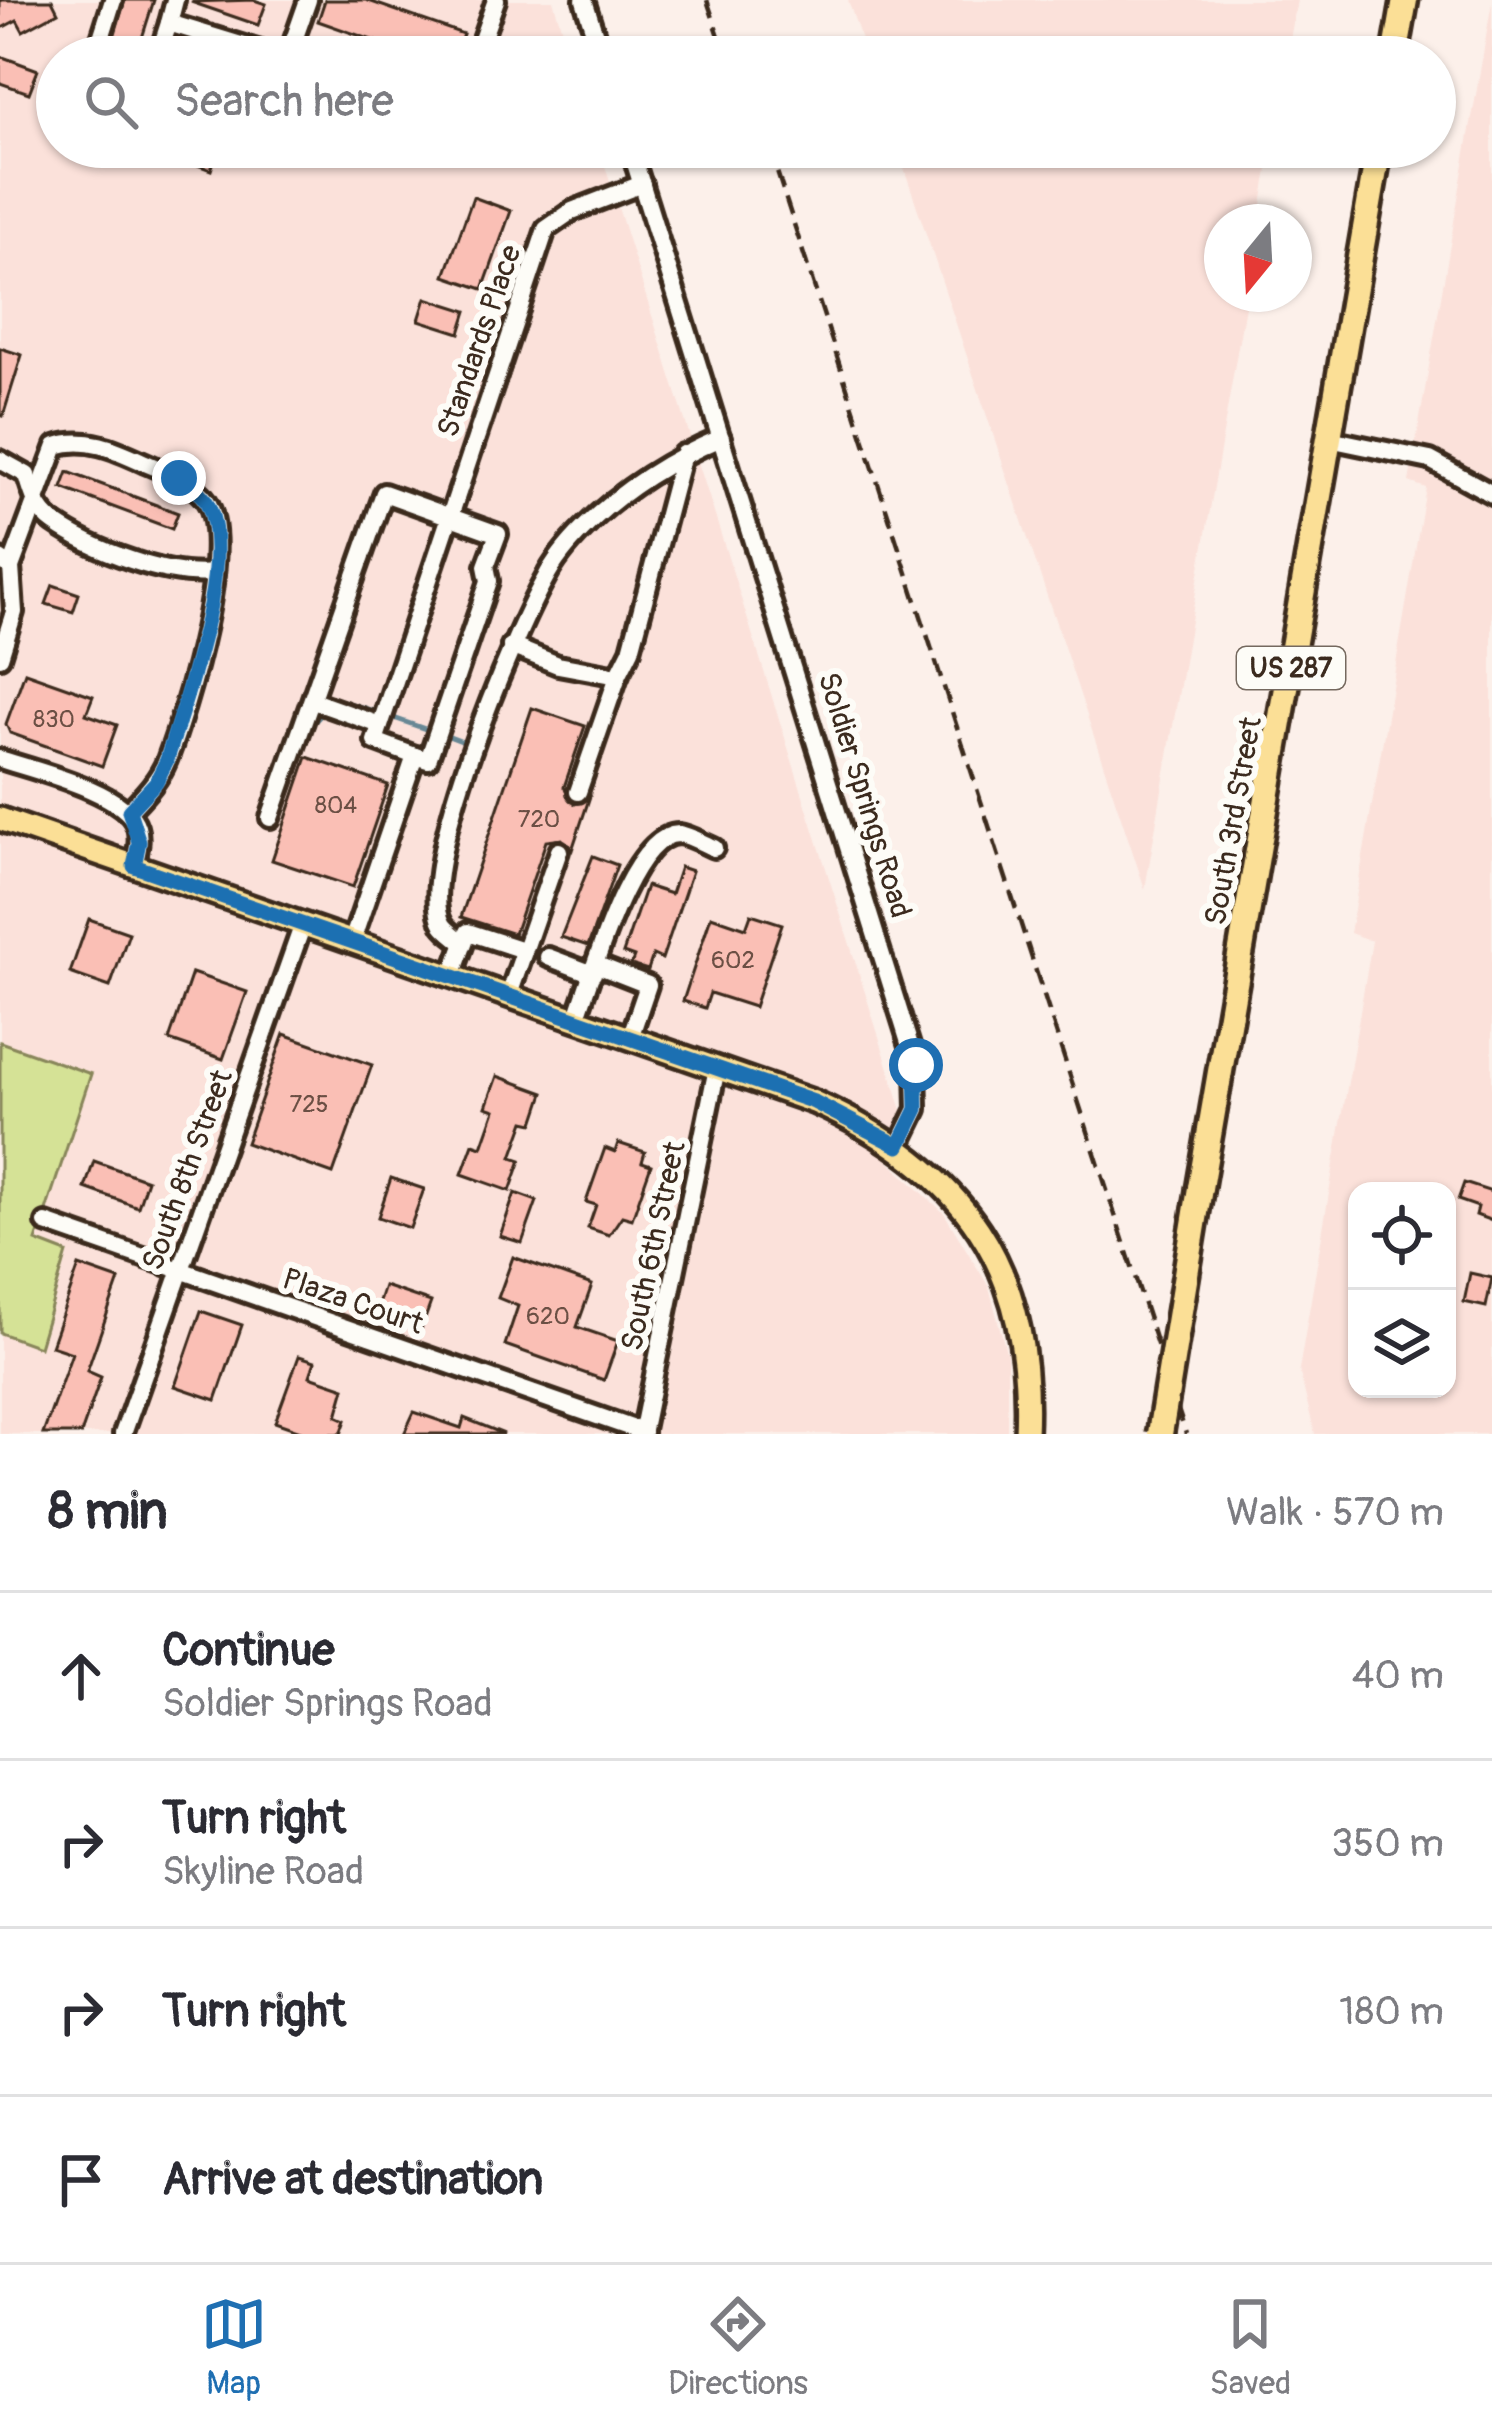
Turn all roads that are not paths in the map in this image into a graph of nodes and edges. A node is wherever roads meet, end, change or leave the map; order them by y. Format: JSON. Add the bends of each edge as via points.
{"nodes":[{"id":1,"x":113,"y":0,"type":"edge"},
{"id":2,"x":175,"y":0,"type":"edge"},
{"id":3,"x":308,"y":0,"type":"edge"},
{"id":4,"x":496,"y":0,"type":"edge"},
{"id":5,"x":584,"y":0,"type":"edge"},
{"id":6,"x":1405,"y":0,"type":"edge"},
{"id":7,"x":169,"y":23,"type":"junction"},
{"id":8,"x":102,"y":36,"type":"edge"},
{"id":9,"x":165,"y":36,"type":"edge"},
{"id":10,"x":213,"y":36,"type":"edge"},
{"id":11,"x":293,"y":36,"type":"edge"},
{"id":12,"x":483,"y":36,"type":"edge"},
{"id":13,"x":595,"y":36,"type":"edge"},
{"id":14,"x":1399,"y":36,"type":"edge"},
{"id":15,"x":637,"y":168,"type":"edge"},
{"id":16,"x":1375,"y":168,"type":"edge"},
{"id":17,"x":642,"y":184,"type":"junction"},
{"id":18,"x":721,"y":438,"type":"junction"},
{"id":19,"x":1329,"y":439,"type":"junction"},
{"id":20,"x":683,"y":454,"type":"junction"},
{"id":21,"x":0,"y":460,"type":"edge"},
{"id":22,"x":1492,"y":494,"type":"edge"},
{"id":23,"x":33,"y":499,"type":"junction"},
{"id":24,"x":450,"y":509,"type":"junction"},
{"id":25,"x":6,"y":563,"type":"edge"},
{"id":26,"x":213,"y":573,"type":"junction"},
{"id":27,"x":511,"y":646,"type":"junction"},
{"id":28,"x":0,"y":657,"type":"edge"},
{"id":29,"x":618,"y":676,"type":"junction"},
{"id":30,"x":314,"y":701,"type":"junction"},
{"id":31,"x":380,"y":725,"type":"junction"},
{"id":32,"x":416,"y":756,"type":"junction"},
{"id":33,"x":0,"y":758,"type":"edge"},
{"id":34,"x":578,"y":792,"type":"dead end"},
{"id":35,"x":129,"y":811,"type":"junction"},
{"id":36,"x":270,"y":818,"type":"dead end"},
{"id":37,"x":0,"y":819,"type":"edge"},
{"id":38,"x":714,"y":848,"type":"dead end"},
{"id":39,"x":559,"y":851,"type":"dead end"},
{"id":40,"x":134,"y":866,"type":"junction"},
{"id":41,"x":303,"y":924,"type":"junction"},
{"id":42,"x":352,"y":941,"type":"junction"},
{"id":43,"x":464,"y":943,"type":"junction"},
{"id":44,"x":523,"y":950,"type":"junction"},
{"id":45,"x":548,"y":957,"type":"dead end"},
{"id":46,"x":595,"y":969,"type":"junction"},
{"id":47,"x":452,"y":976,"type":"junction"},
{"id":48,"x":509,"y":995,"type":"junction"},
{"id":49,"x":576,"y":1019,"type":"junction"},
{"id":50,"x":630,"y":1037,"type":"junction"},
{"id":51,"x":717,"y":1068,"type":"junction"},
{"id":52,"x":899,"y":1146,"type":"junction"},
{"id":53,"x":46,"y":1222,"type":"dead end"},
{"id":54,"x":180,"y":1269,"type":"junction"},
{"id":55,"x":642,"y":1433,"type":"edge"},
{"id":56,"x":123,"y":1434,"type":"edge"},
{"id":57,"x":1025,"y":1434,"type":"edge"},
{"id":58,"x":1160,"y":1434,"type":"edge"}],
"edges":[{"from":1,"to":8,"type":"street"},
{"from":2,"to":7,"type":"street"},
{"from":3,"to":11,"type":"street"},
{"from":4,"to":12,"type":"street"},
{"from":5,"to":13,"type":"street"},
{"from":6,"to":14,"type":"highway"},
{"from":7,"to":9,"type":"street"},
{"from":7,"to":10,"type":"street"},
{"from":15,"to":17,"type":"street","name":"Soldier Springs Road"},
{"from":16,"to":19,"type":"highway","name":"South 3rd Street","number":"US 287"},
{"from":17,"to":18,"type":"street","name":"Soldier Springs Road"},
{"from":17,"to":24,"type":"street","name":"Standards Place","via":[[546,229]]},
{"from":18,"to":20,"type":"street"},
{"from":18,"to":52,"type":"street","name":"Soldier Springs Road","via":[[916,1065],[917,1109]]},
{"from":19,"to":22,"type":"street","via":[[1430,460]]},
{"from":19,"to":58,"type":"highway","name":"South 3rd Street","number":"US 287","bridge":true},
{"from":20,"to":27,"type":"street","via":[[586,526],[547,574]]},
{"from":20,"to":29,"type":"street"},
{"from":21,"to":23,"type":"street","via":[[27,475]]},
{"from":23,"to":25,"type":"street"},
{"from":23,"to":26,"type":"street","via":[[51,522],[126,556],[181,576]]},
{"from":23,"to":26,"type":"street","via":[[56,446],[75,440],[115,449],[206,499],[215,525]]},
{"from":24,"to":30,"type":"street","via":[[384,493]]},
{"from":24,"to":31,"type":"street","name":"Standards Place"},
{"from":24,"to":32,"type":"street","via":[[497,534],[489,581],[428,760]]},
{"from":25,"to":28,"type":"street","via":[[14,612]]},
{"from":26,"to":35,"type":"street","via":[[167,760]]},
{"from":27,"to":29,"type":"street"},
{"from":27,"to":43,"type":"street","via":[[445,831],[442,924]]},
{"from":29,"to":34,"type":"street"},
{"from":30,"to":31,"type":"street"},
{"from":30,"to":36,"type":"street"},
{"from":31,"to":32,"type":"street","via":[[375,741]]},
{"from":32,"to":42,"type":"street"},
{"from":33,"to":35,"type":"street"},
{"from":35,"to":40,"type":"street","via":[[139,842]]},
{"from":37,"to":40,"type":"main road"},
{"from":38,"to":46,"type":"street","via":[[679,834],[645,853]]},
{"from":39,"to":44,"type":"street"},
{"from":40,"to":41,"type":"main road"},
{"from":41,"to":42,"type":"main road"},
{"from":41,"to":54,"type":"street","name":"South 8th Street"},
{"from":42,"to":47,"type":"main road"},
{"from":43,"to":44,"type":"street","via":[[467,932]]},
{"from":43,"to":47,"type":"street"},
{"from":44,"to":48,"type":"street"},
{"from":45,"to":46,"type":"street"},
{"from":46,"to":49,"type":"street"},
{"from":46,"to":50,"type":"street","via":[[648,985]]},
{"from":47,"to":48,"type":"main road"},
{"from":48,"to":49,"type":"main road"},
{"from":49,"to":50,"type":"main road"},
{"from":50,"to":51,"type":"main road"},
{"from":51,"to":52,"type":"main road","via":[[814,1102]]},
{"from":51,"to":55,"type":"street","name":"South 6th Street"},
{"from":52,"to":57,"type":"main road","via":[[954,1195],[1005,1276],[1027,1357]]},
{"from":53,"to":54,"type":"street","name":"Plaza Court"},
{"from":54,"to":55,"type":"street","name":"Plaza Court"},
{"from":54,"to":56,"type":"street","name":"South 8th Street"}]}
